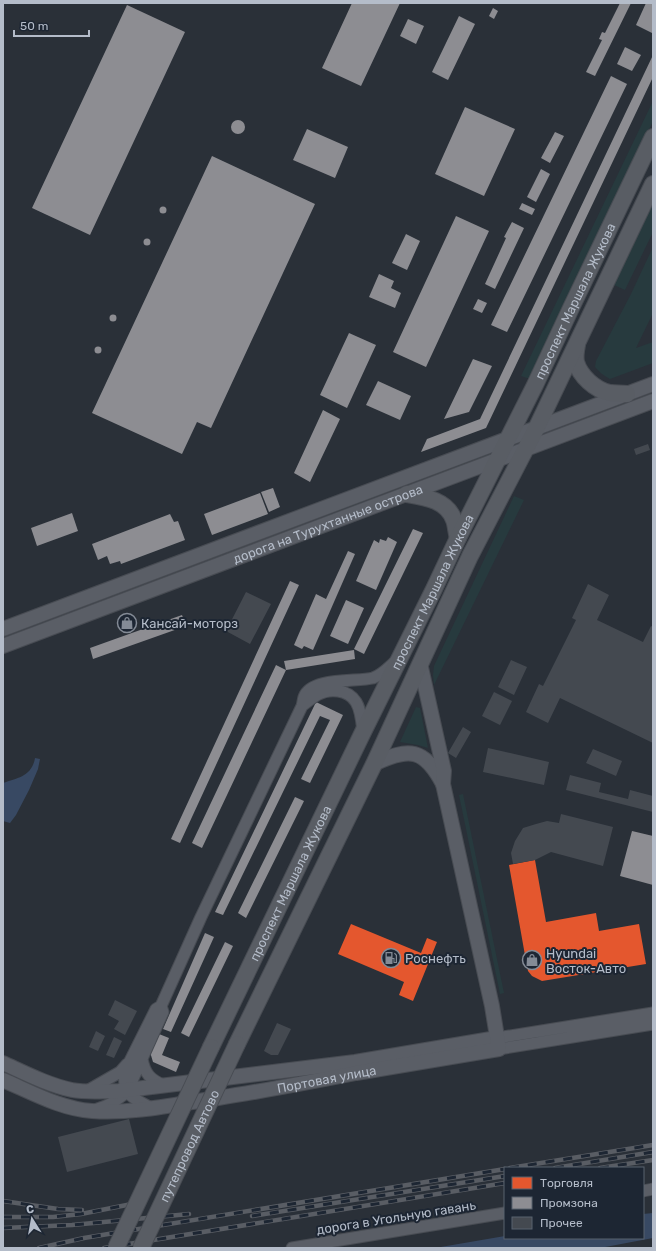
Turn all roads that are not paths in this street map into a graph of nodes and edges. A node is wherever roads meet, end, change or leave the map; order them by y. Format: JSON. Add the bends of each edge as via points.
{"nodes":[{"id":1,"x":653,"y":136,"type":"edge"},
{"id":2,"x":653,"y":184,"type":"edge"},
{"id":3,"x":577,"y":345,"type":"junction"},
{"id":4,"x":653,"y":384,"type":"edge"},
{"id":5,"x":627,"y":394,"type":"junction"},
{"id":6,"x":653,"y":401,"type":"edge"},
{"id":7,"x":536,"y":427,"type":"junction"},
{"id":8,"x":509,"y":437,"type":"junction"},
{"id":9,"x":526,"y":448,"type":"junction"},
{"id":10,"x":498,"y":458,"type":"junction"},
{"id":11,"x":407,"y":494,"type":"junction"},
{"id":12,"x":458,"y":538,"type":"junction"},
{"id":13,"x":3,"y":629,"type":"edge"},
{"id":14,"x":3,"y":646,"type":"edge"},
{"id":15,"x":399,"y":658,"type":"junction"},
{"id":16,"x":420,"y":663,"type":"junction"},
{"id":17,"x":302,"y":706,"type":"junction"},
{"id":18,"x":363,"y":732,"type":"junction"},
{"id":19,"x":374,"y":764,"type":"junction"},
{"id":20,"x":443,"y":784,"type":"junction"},
{"id":21,"x":161,"y":1006,"type":"junction"},
{"id":22,"x":653,"y":1013,"type":"edge"},
{"id":23,"x":653,"y":1024,"type":"edge"},
{"id":24,"x":237,"y":1044,"type":"joint"},
{"id":25,"x":498,"y":1044,"type":"junction"},
{"id":26,"x":211,"y":1047,"type":"joint"},
{"id":27,"x":142,"y":1059,"type":"junction"},
{"id":28,"x":128,"y":1062,"type":"junction"},
{"id":29,"x":3,"y":1063,"type":"edge"},
{"id":30,"x":3,"y":1080,"type":"edge"},
{"id":31,"x":163,"y":1086,"type":"junction"},
{"id":32,"x":127,"y":1090,"type":"junction"},
{"id":33,"x":86,"y":1091,"type":"junction"},
{"id":34,"x":151,"y":1108,"type":"junction"},
{"id":35,"x":90,"y":1111,"type":"junction"},
{"id":36,"x":504,"y":1213,"type":"edge"},
{"id":37,"x":116,"y":1248,"type":"edge"},
{"id":38,"x":141,"y":1248,"type":"edge"},
{"id":39,"x":292,"y":1248,"type":"edge"}],
"edges":[{"from":1,"to":8,"type":"main road","name":"проспект Маршала Жукова"},
{"from":2,"to":3,"type":"main road","name":"проспект Маршала Жукова"},
{"from":3,"to":5,"type":"main road","via":[[576,361],[588,381],[598,389],[610,393]]},
{"from":3,"to":7,"type":"main road","name":"проспект Маршала Жукова"},
{"from":4,"to":5,"type":"street","name":"дорога на Турухтанные острова"},
{"from":5,"to":7,"type":"street","name":"дорога на Турухтанные острова"},
{"from":6,"to":9,"type":"street","name":"дорога на Турухтанные острова"},
{"from":7,"to":8,"type":"street","name":"дорога на Турухтанные острова"},
{"from":7,"to":9,"type":"main road","name":"проспект Маршала Жукова"},
{"from":8,"to":10,"type":"main road","name":"проспект Маршала Жукова"},
{"from":8,"to":13,"type":"street","name":"дорога на Турухтанные острова"},
{"from":9,"to":10,"type":"street","name":"дорога на Турухтанные острова"},
{"from":9,"to":16,"type":"main road","name":"проспект Маршала Жукова","via":[[470,556]]},
{"from":10,"to":11,"type":"street","name":"дорога на Турухтанные острова"},
{"from":10,"to":12,"type":"main road","name":"проспект Маршала Жукова"},
{"from":11,"to":12,"type":"main road","via":[[440,503],[454,519]]},
{"from":11,"to":14,"type":"street","name":"дорога на Турухтанные острова"},
{"from":12,"to":15,"type":"main road","name":"проспект Маршала Жукова"},
{"from":15,"to":17,"type":"street","via":[[374,678],[316,686],[304,696]]},
{"from":15,"to":18,"type":"main road","name":"проспект Маршала Жукова"},
{"from":16,"to":19,"type":"main road","name":"проспект Маршала Жукова"},
{"from":16,"to":20,"type":"street","via":[[444,771]]},
{"from":17,"to":18,"type":"street","via":[[325,691],[344,692],[356,702]]},
{"from":17,"to":21,"type":"street","via":[[201,916]]},
{"from":18,"to":26,"type":"main road","name":"проспект Маршала Жукова"},
{"from":19,"to":20,"type":"street","via":[[391,755],[417,755],[432,766]]},
{"from":19,"to":24,"type":"main road","name":"проспект Маршала Жукова"},
{"from":20,"to":25,"type":"street"},
{"from":21,"to":27,"type":"street","via":[[163,1012]]},
{"from":21,"to":28,"type":"street","via":[[156,1009]]},
{"from":22,"to":25,"type":"street","name":"Портовая улица"},
{"from":23,"to":25,"type":"street","name":"Портовая улица"},
{"from":24,"to":38,"type":"main road","name":"путепровод Автово","bridge":true},
{"from":25,"to":31,"type":"street","name":"Портовая улица"},
{"from":25,"to":34,"type":"street","name":"Портовая улица","via":[[250,1093]]},
{"from":26,"to":37,"type":"main road","name":"путепровод Автово","bridge":true},
{"from":27,"to":31,"type":"street","via":[[147,1074]]},
{"from":27,"to":32,"type":"street"},
{"from":28,"to":32,"type":"street","via":[[124,1078]]},
{"from":28,"to":33,"type":"street","via":[[120,1072]]},
{"from":29,"to":33,"type":"street","name":"Портовая улица","via":[[61,1087]]},
{"from":30,"to":35,"type":"street","name":"Портовая улица","via":[[68,1107]]},
{"from":31,"to":32,"type":"street","name":"Портовая улица"},
{"from":32,"to":33,"type":"street","name":"Портовая улица"},
{"from":32,"to":34,"type":"street","via":[[134,1099]]},
{"from":32,"to":35,"type":"street","via":[[117,1100]]},
{"from":34,"to":35,"type":"street","name":"Портовая улица"},
{"from":36,"to":39,"type":"street","name":"дорога в Угольную гавань"}]}
